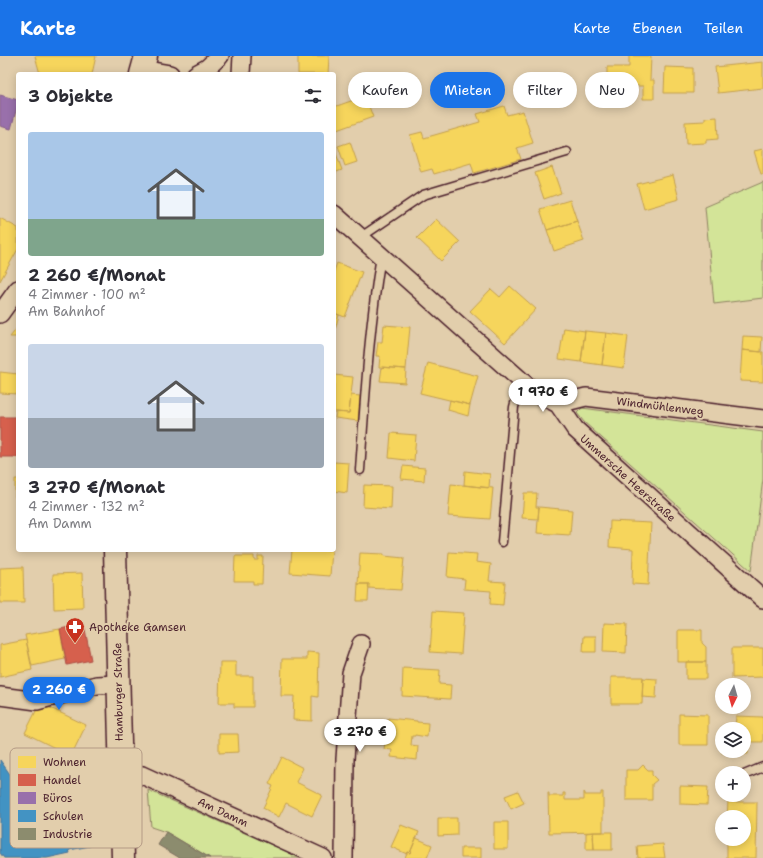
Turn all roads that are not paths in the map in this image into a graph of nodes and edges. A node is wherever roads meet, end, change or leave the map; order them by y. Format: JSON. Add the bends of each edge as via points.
{"nodes":[{"id":1,"x":220,"y":56,"type":"edge"},
{"id":2,"x":242,"y":56,"type":"edge"},
{"id":3,"x":143,"y":66,"type":"edge"},
{"id":4,"x":163,"y":72,"type":"edge"},
{"id":5,"x":200,"y":72,"type":"edge"},
{"id":6,"x":241,"y":72,"type":"edge"},
{"id":7,"x":567,"y":152,"type":"dead end"},
{"id":8,"x":336,"y":216,"type":"edge"},
{"id":9,"x":361,"y":238,"type":"junction"},
{"id":10,"x":381,"y":256,"type":"junction"},
{"id":11,"x":16,"y":292,"type":"edge"},
{"id":12,"x":0,"y":314,"type":"edge"},
{"id":13,"x":526,"y":385,"type":"junction"},
{"id":14,"x":558,"y":404,"type":"junction"},
{"id":15,"x":763,"y":419,"type":"edge"},
{"id":16,"x":360,"y":470,"type":"dead end"},
{"id":17,"x":502,"y":542,"type":"dead end"},
{"id":18,"x":115,"y":552,"type":"edge"},
{"id":19,"x":763,"y":599,"type":"edge"},
{"id":20,"x":361,"y":644,"type":"dead end"},
{"id":21,"x":118,"y":684,"type":"junction"},
{"id":22,"x":0,"y":696,"type":"edge"},
{"id":23,"x":119,"y":748,"type":"edge"},
{"id":24,"x":763,"y":767,"type":"edge"},
{"id":25,"x":751,"y":772,"type":"edge"},
{"id":26,"x":142,"y":775,"type":"edge"},
{"id":27,"x":123,"y":848,"type":"edge"},
{"id":28,"x":123,"y":858,"type":"edge"},
{"id":29,"x":323,"y":858,"type":"edge"},
{"id":30,"x":344,"y":858,"type":"edge"}],
"edges":[{"from":1,"to":5,"type":"street"},
{"from":2,"to":6,"type":"street"},
{"from":3,"to":4,"type":"street"},
{"from":7,"to":9,"type":"lane","via":[[423,195]]},
{"from":8,"to":9,"type":"street","name":"Ummersche Heerstraße"},
{"from":9,"to":10,"type":"street","name":"Ummersche Heerstraße"},
{"from":10,"to":13,"type":"street","name":"Ummersche Heerstraße"},
{"from":10,"to":16,"type":"lane","via":[[370,328]]},
{"from":11,"to":12,"type":"street"},
{"from":13,"to":14,"type":"street","name":"Ummersche Heerstraße"},
{"from":13,"to":17,"type":"lane","via":[[517,396],[514,407]]},
{"from":14,"to":15,"type":"street","name":"Windmühlenweg","via":[[586,397]]},
{"from":14,"to":19,"type":"street","name":"Ummersche Heerstraße","via":[[575,429]]},
{"from":18,"to":21,"type":"street","name":"Hamburger Straße"},
{"from":20,"to":30,"type":"street","via":[[350,689],[345,759]]},
{"from":21,"to":22,"type":"street","via":[[97,685],[37,701]]},
{"from":21,"to":23,"type":"street","name":"Hamburger Straße"},
{"from":24,"to":25,"type":"lane"},
{"from":26,"to":29,"type":"street","name":"Am Damm"},
{"from":27,"to":28,"type":"street","name":"Hamburger Straße"}]}
